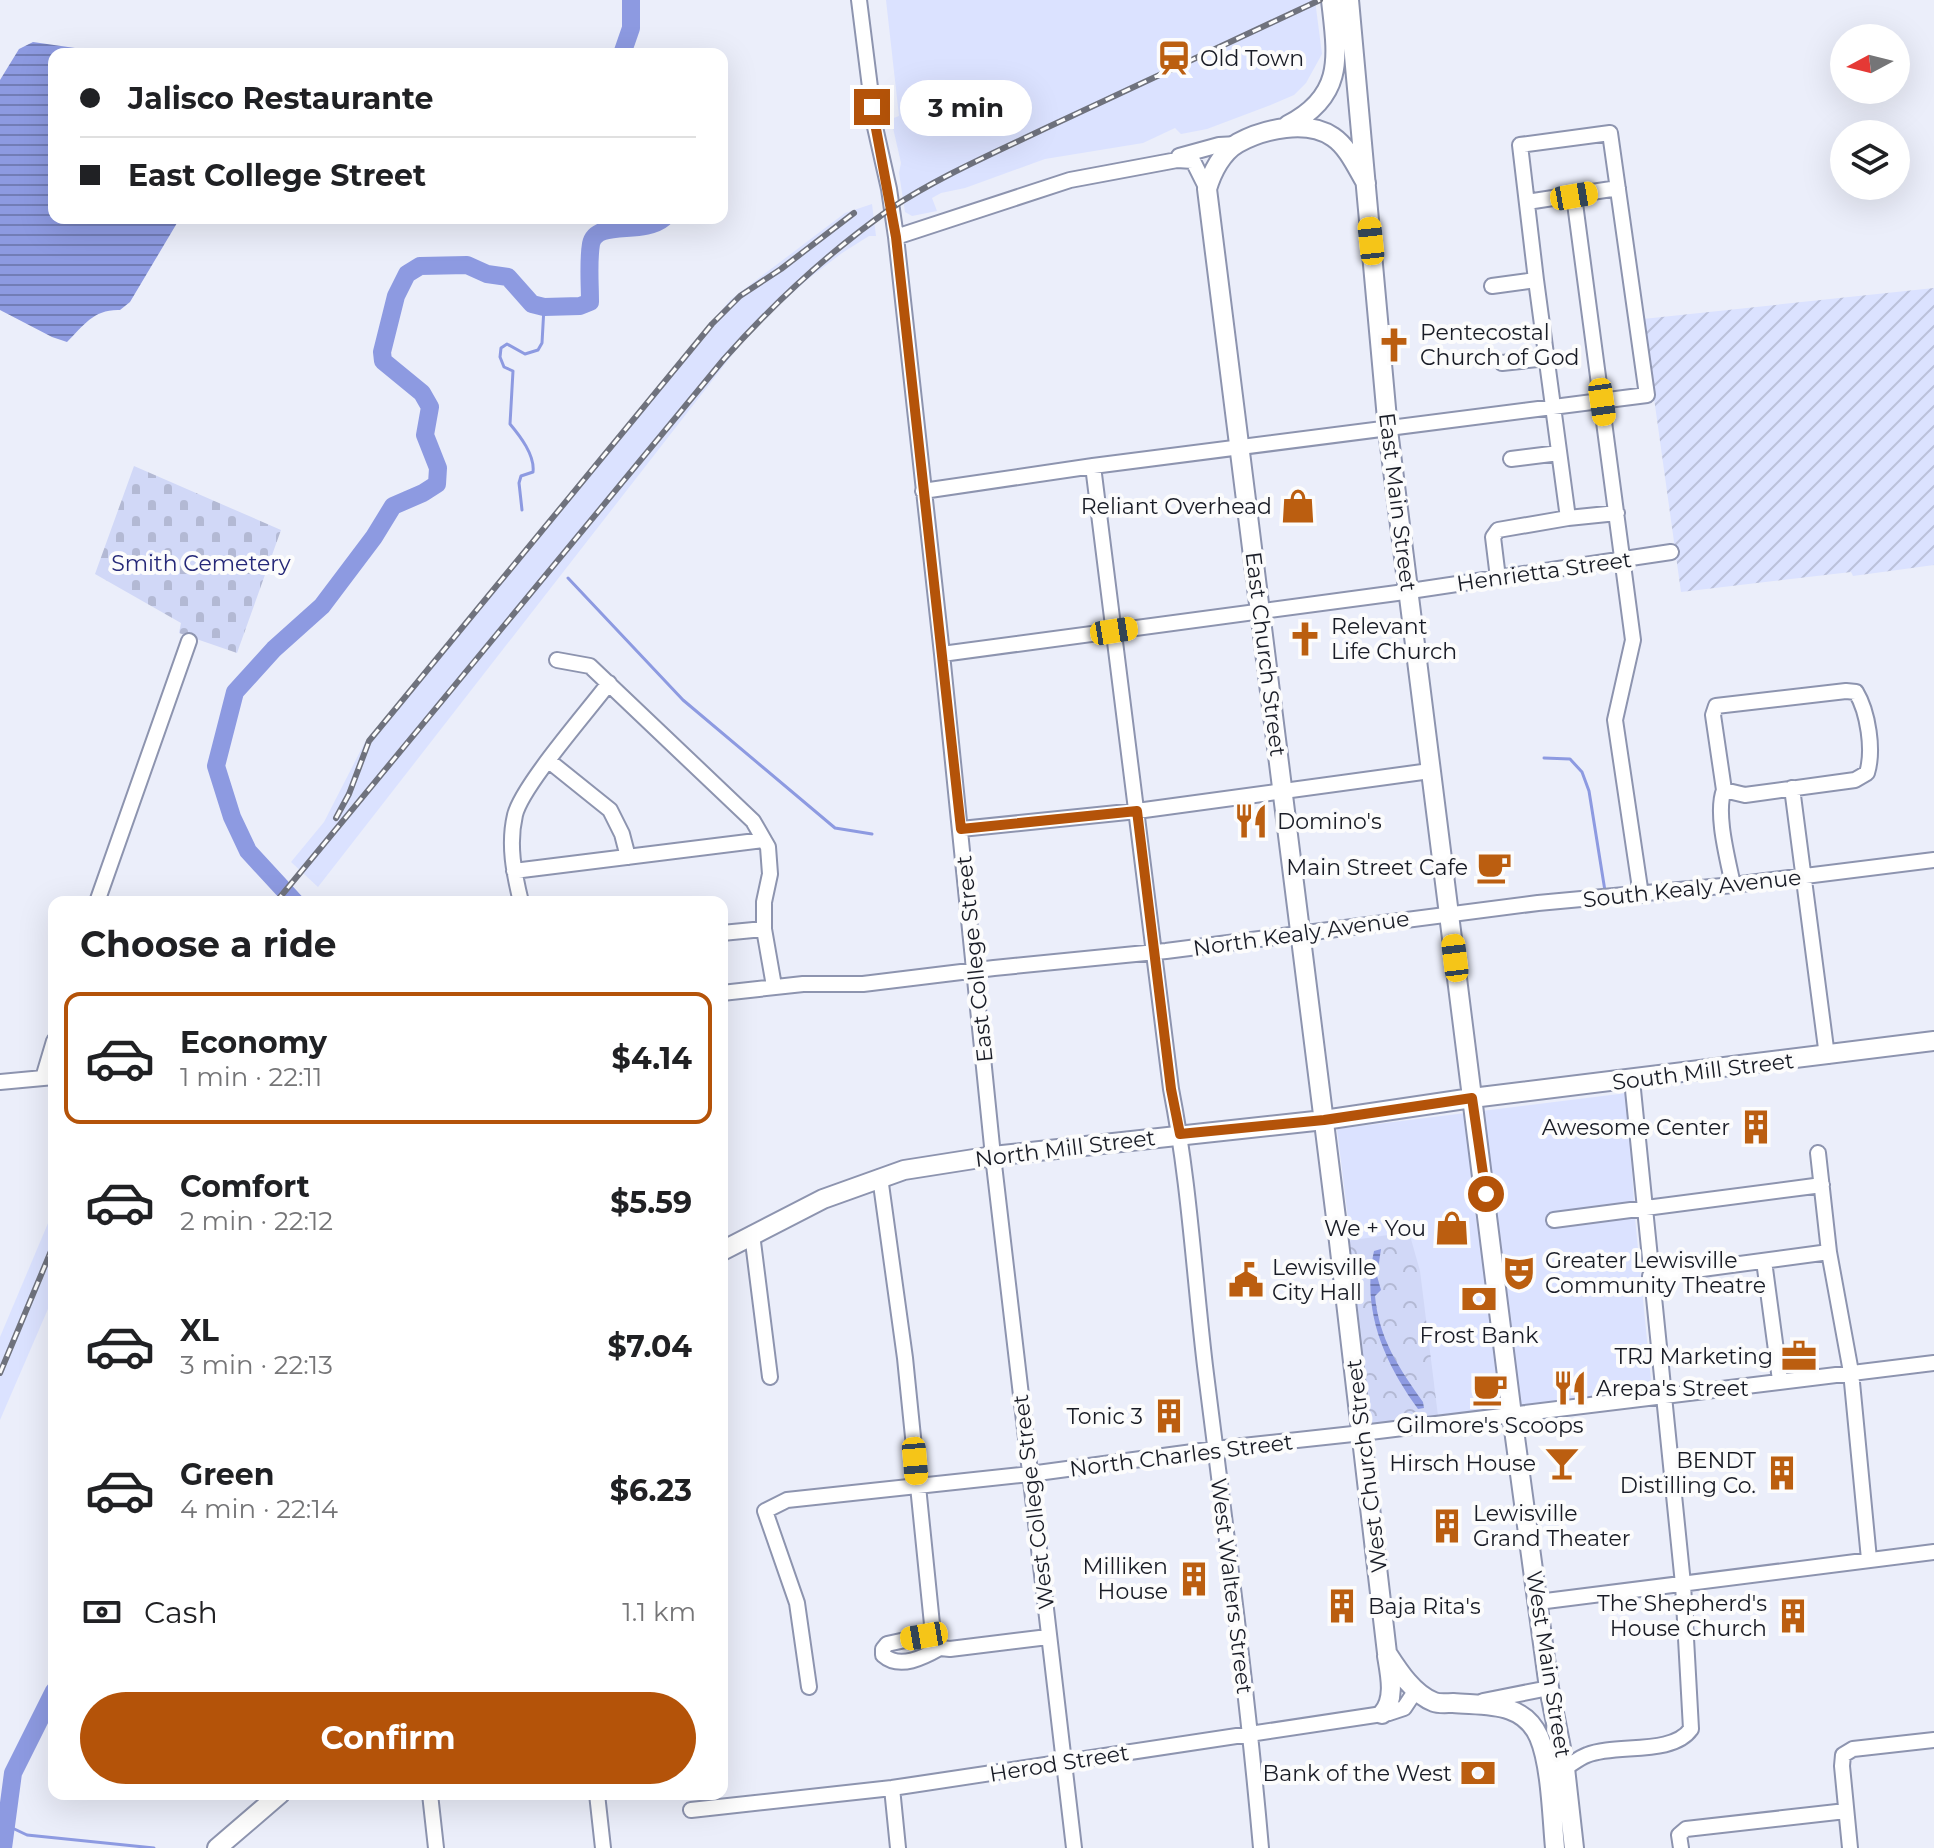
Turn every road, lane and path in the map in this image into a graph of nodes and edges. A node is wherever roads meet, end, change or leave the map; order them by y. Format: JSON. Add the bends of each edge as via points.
{"nodes":[{"id":1,"x":859,"y":0,"type":"edge"},
{"id":2,"x":1331,"y":0,"type":"edge"},
{"id":3,"x":1349,"y":0,"type":"edge"},
{"id":4,"x":1285,"y":127,"type":"junction"},
{"id":5,"x":1237,"y":144,"type":"junction"},
{"id":6,"x":1164,"y":162,"type":"junction"},
{"id":7,"x":1366,"y":183,"type":"junction"},
{"id":8,"x":1618,"y":188,"type":"junction"},
{"id":9,"x":1207,"y":189,"type":"junction"},
{"id":10,"x":1574,"y":196,"type":"junction"},
{"id":11,"x":1527,"y":202,"type":"junction"},
{"id":12,"x":896,"y":237,"type":"junction"},
{"id":13,"x":1536,"y":280,"type":"junction"},
{"id":14,"x":1492,"y":286,"type":"dead end"},
{"id":15,"x":1547,"y":358,"type":"junction"},
{"id":16,"x":1502,"y":363,"type":"dead end"},
{"id":17,"x":1602,"y":402,"type":"junction"},
{"id":18,"x":1554,"y":408,"type":"junction"},
{"id":19,"x":1388,"y":430,"type":"junction"},
{"id":20,"x":1240,"y":447,"type":"junction"},
{"id":21,"x":1559,"y":453,"type":"junction"},
{"id":22,"x":1511,"y":459,"type":"dead end"},
{"id":23,"x":1093,"y":466,"type":"junction"},
{"id":24,"x":923,"y":491,"type":"junction"},
{"id":25,"x":1617,"y":513,"type":"junction"},
{"id":26,"x":1568,"y":518,"type":"junction"},
{"id":27,"x":1671,"y":552,"type":"dead end"},
{"id":28,"x":1623,"y":559,"type":"junction"},
{"id":29,"x":1498,"y":578,"type":"junction"},
{"id":30,"x":1409,"y":591,"type":"junction"},
{"id":31,"x":1260,"y":610,"type":"junction"},
{"id":32,"x":1114,"y":631,"type":"junction"},
{"id":33,"x":189,"y":641,"type":"dead end"},
{"id":34,"x":942,"y":654,"type":"junction"},
{"id":35,"x":557,"y":660,"type":"dead end"},
{"id":36,"x":609,"y":683,"type":"junction"},
{"id":37,"x":549,"y":761,"type":"junction"},
{"id":38,"x":1430,"y":771,"type":"junction"},
{"id":39,"x":1792,"y":788,"type":"junction"},
{"id":40,"x":1724,"y":790,"type":"junction"},
{"id":41,"x":1284,"y":792,"type":"junction"},
{"id":42,"x":1137,"y":811,"type":"junction"},
{"id":43,"x":961,"y":829,"type":"junction"},
{"id":44,"x":764,"y":840,"type":"junction"},
{"id":45,"x":628,"y":857,"type":"junction"},
{"id":46,"x":1934,"y":860,"type":"edge"},
{"id":47,"x":514,"y":871,"type":"junction"},
{"id":48,"x":1805,"y":877,"type":"junction"},
{"id":49,"x":1733,"y":885,"type":"junction"},
{"id":50,"x":1641,"y":895,"type":"junction"},
{"id":51,"x":99,"y":896,"type":"edge"},
{"id":52,"x":520,"y":896,"type":"edge"},
{"id":53,"x":1449,"y":914,"type":"junction"},
{"id":54,"x":764,"y":929,"type":"junction"},
{"id":55,"x":728,"y":932,"type":"edge"},
{"id":56,"x":1299,"y":933,"type":"junction"},
{"id":57,"x":1154,"y":951,"type":"junction"},
{"id":58,"x":975,"y":970,"type":"junction"},
{"id":59,"x":774,"y":986,"type":"junction"},
{"id":60,"x":728,"y":992,"type":"edge"},
{"id":61,"x":1934,"y":1041,"type":"edge"},
{"id":62,"x":1827,"y":1056,"type":"junction"},
{"id":63,"x":48,"y":1078,"type":"edge"},
{"id":64,"x":1632,"y":1080,"type":"junction"},
{"id":65,"x":0,"y":1082,"type":"edge"},
{"id":66,"x":1472,"y":1098,"type":"junction"},
{"id":67,"x":1324,"y":1120,"type":"junction"},
{"id":68,"x":1180,"y":1134,"type":"junction"},
{"id":69,"x":1818,"y":1153,"type":"dead end"},
{"id":70,"x":993,"y":1156,"type":"junction"},
{"id":71,"x":880,"y":1177,"type":"junction"},
{"id":72,"x":1822,"y":1185,"type":"junction"},
{"id":73,"x":1644,"y":1209,"type":"junction"},
{"id":74,"x":1554,"y":1220,"type":"dead end"},
{"id":75,"x":752,"y":1234,"type":"junction"},
{"id":76,"x":728,"y":1246,"type":"edge"},
{"id":77,"x":1829,"y":1252,"type":"junction"},
{"id":78,"x":1764,"y":1261,"type":"junction"},
{"id":79,"x":1650,"y":1276,"type":"junction"},
{"id":80,"x":1934,"y":1363,"type":"edge"},
{"id":81,"x":1851,"y":1372,"type":"junction"},
{"id":82,"x":770,"y":1377,"type":"dead end"},
{"id":83,"x":1780,"y":1380,"type":"junction"},
{"id":84,"x":1662,"y":1395,"type":"junction"},
{"id":85,"x":1512,"y":1415,"type":"junction"},
{"id":86,"x":1362,"y":1433,"type":"junction"},
{"id":87,"x":1215,"y":1449,"type":"junction"},
{"id":88,"x":1030,"y":1474,"type":"junction"},
{"id":89,"x":917,"y":1487,"type":"junction"},
{"id":90,"x":1934,"y":1552,"type":"edge"},
{"id":91,"x":1869,"y":1559,"type":"junction"},
{"id":92,"x":1683,"y":1584,"type":"junction"},
{"id":93,"x":1538,"y":1602,"type":"junction"},
{"id":94,"x":933,"y":1634,"type":"junction"},
{"id":95,"x":1048,"y":1637,"type":"junction"},
{"id":96,"x":940,"y":1648,"type":"junction"},
{"id":97,"x":1387,"y":1653,"type":"junction"},
{"id":98,"x":809,"y":1687,"type":"dead end"},
{"id":99,"x":1549,"y":1688,"type":"junction"},
{"id":100,"x":1416,"y":1690,"type":"junction"},
{"id":101,"x":1467,"y":1704,"type":"junction"},
{"id":102,"x":1382,"y":1714,"type":"junction"},
{"id":103,"x":1251,"y":1733,"type":"junction"},
{"id":104,"x":1934,"y":1740,"type":"edge"},
{"id":105,"x":1063,"y":1761,"type":"junction"},
{"id":106,"x":1565,"y":1768,"type":"junction"},
{"id":107,"x":892,"y":1788,"type":"junction"},
{"id":108,"x":273,"y":1800,"type":"edge"},
{"id":109,"x":431,"y":1800,"type":"edge"},
{"id":110,"x":598,"y":1800,"type":"edge"},
{"id":111,"x":691,"y":1810,"type":"dead end"},
{"id":112,"x":1846,"y":1811,"type":"junction"},
{"id":113,"x":1680,"y":1841,"type":"edge"},
{"id":114,"x":217,"y":1848,"type":"edge"},
{"id":115,"x":436,"y":1848,"type":"edge"},
{"id":116,"x":603,"y":1848,"type":"edge"},
{"id":117,"x":898,"y":1848,"type":"edge"},
{"id":118,"x":1074,"y":1848,"type":"edge"},
{"id":119,"x":1261,"y":1848,"type":"edge"},
{"id":120,"x":1555,"y":1848,"type":"edge"},
{"id":121,"x":1574,"y":1848,"type":"edge"},
{"id":122,"x":1850,"y":1848,"type":"edge"}],
"edges":[{"from":1,"to":12,"type":"street","name":"East College Street"},
{"from":2,"to":4,"type":"main road","via":[[1337,53],[1332,77],[1308,115]]},
{"from":3,"to":7,"type":"main road","name":"East Main Street"},
{"from":4,"to":5,"type":"main road"},
{"from":4,"to":7,"type":"main road","via":[[1310,128],[1333,137]]},
{"from":5,"to":6,"type":"street"},
{"from":5,"to":9,"type":"main road","via":[[1211,174]]},
{"from":6,"to":9,"type":"street","via":[[1193,161]]},
{"from":6,"to":12,"type":"street","via":[[1070,180]]},
{"from":7,"to":19,"type":"main road","name":"East Main Street"},
{"from":8,"to":10,"type":"street"},
{"from":8,"to":11,"type":"street","via":[[1610,133],[1520,145]]},
{"from":8,"to":17,"type":"street","via":[[1647,395]]},
{"from":9,"to":20,"type":"main road","name":"East Church Street"},
{"from":10,"to":11,"type":"street"},
{"from":10,"to":17,"type":"street"},
{"from":11,"to":13,"type":"street"},
{"from":12,"to":24,"type":"street","name":"East College Street"},
{"from":13,"to":14,"type":"street"},
{"from":13,"to":15,"type":"street"},
{"from":15,"to":16,"type":"street"},
{"from":15,"to":18,"type":"street"},
{"from":17,"to":18,"type":"street"},
{"from":17,"to":25,"type":"street"},
{"from":18,"to":19,"type":"street"},
{"from":18,"to":21,"type":"street"},
{"from":19,"to":20,"type":"street"},
{"from":19,"to":30,"type":"main road","name":"East Main Street"},
{"from":20,"to":23,"type":"street"},
{"from":20,"to":31,"type":"main road","name":"East Church Street"},
{"from":21,"to":22,"type":"street"},
{"from":21,"to":26,"type":"street"},
{"from":23,"to":24,"type":"street"},
{"from":23,"to":32,"type":"street","name":"West Walters Street"},
{"from":24,"to":34,"type":"street","name":"East College Street"},
{"from":25,"to":26,"type":"street"},
{"from":25,"to":28,"type":"street"},
{"from":26,"to":29,"type":"street","via":[[1498,530],[1493,537]]},
{"from":27,"to":28,"type":"street","name":"Henrietta Street"},
{"from":28,"to":29,"type":"street","name":"Henrietta Street"},
{"from":28,"to":50,"type":"street","via":[[1633,640],[1615,720]]},
{"from":29,"to":30,"type":"street","name":"Henrietta Street"},
{"from":30,"to":31,"type":"street","name":"Henrietta Street"},
{"from":30,"to":38,"type":"main road","name":"East Main Street"},
{"from":31,"to":32,"type":"street","name":"Henrietta Street"},
{"from":31,"to":41,"type":"main road","name":"East Church Street"},
{"from":32,"to":34,"type":"street","name":"Henrietta Street"},
{"from":32,"to":42,"type":"street","name":"West Walters Street"},
{"from":33,"to":51,"type":"street"},
{"from":34,"to":43,"type":"street","name":"East College Street"},
{"from":35,"to":36,"type":"street","via":[[590,666]]},
{"from":36,"to":37,"type":"street"},
{"from":36,"to":44,"type":"street","via":[[753,821]]},
{"from":37,"to":45,"type":"street","via":[[610,810]]},
{"from":37,"to":47,"type":"street","via":[[515,812]]},
{"from":38,"to":41,"type":"street"},
{"from":38,"to":53,"type":"main road","name":"East Main Street"},
{"from":39,"to":40,"type":"street","via":[[1745,795]]},
{"from":39,"to":40,"type":"street","via":[[1855,780],[1867,773],[1863,705],[1856,692],[1716,706]]},
{"from":39,"to":48,"type":"street"},
{"from":40,"to":49,"type":"street","via":[[1722,822]]},
{"from":41,"to":42,"type":"street"},
{"from":41,"to":56,"type":"main road","name":"East Church Street"},
{"from":42,"to":43,"type":"street"},
{"from":42,"to":57,"type":"street","name":"West Walters Street"},
{"from":43,"to":58,"type":"street","name":"East College Street"},
{"from":44,"to":45,"type":"street"},
{"from":44,"to":54,"type":"street","via":[[770,874]]},
{"from":45,"to":47,"type":"street"},
{"from":46,"to":48,"type":"street","name":"South Kealy Avenue"},
{"from":47,"to":52,"type":"street"},
{"from":48,"to":49,"type":"street","name":"South Kealy Avenue"},
{"from":48,"to":62,"type":"street"},
{"from":49,"to":50,"type":"street","name":"South Kealy Avenue"},
{"from":50,"to":53,"type":"street","name":"South Kealy Avenue"},
{"from":53,"to":56,"type":"street","name":"North Kealy Avenue"},
{"from":53,"to":66,"type":"main road","name":"East Main Street"},
{"from":54,"to":55,"type":"street"},
{"from":54,"to":59,"type":"street"},
{"from":56,"to":57,"type":"street","name":"North Kealy Avenue"},
{"from":56,"to":67,"type":"main road","name":"East Church Street"},
{"from":57,"to":58,"type":"street","name":"North Kealy Avenue"},
{"from":57,"to":68,"type":"street","name":"West Walters Street"},
{"from":58,"to":59,"type":"street","name":"North Kealy Avenue","via":[[863,984]]},
{"from":58,"to":70,"type":"street","name":"East College Street"},
{"from":59,"to":60,"type":"street","name":"North Kealy Avenue"},
{"from":61,"to":62,"type":"main road","name":"South Mill Street"},
{"from":62,"to":64,"type":"main road","name":"South Mill Street"},
{"from":63,"to":65,"type":"street"},
{"from":64,"to":66,"type":"main road","name":"South Mill Street"},
{"from":64,"to":73,"type":"street"},
{"from":66,"to":67,"type":"main road","name":"North Mill Street"},
{"from":66,"to":85,"type":"main road","name":"West Main Street"},
{"from":67,"to":68,"type":"main road","name":"North Mill Street"},
{"from":67,"to":86,"type":"main road","name":"West Church Street"},
{"from":68,"to":70,"type":"main road","name":"North Mill Street"},
{"from":68,"to":87,"type":"street","name":"West Walters Street"},
{"from":69,"to":72,"type":"street"},
{"from":70,"to":71,"type":"main road","name":"North Mill Street"},
{"from":70,"to":88,"type":"street","name":"West College Street"},
{"from":71,"to":75,"type":"main road","name":"North Mill Street"},
{"from":71,"to":89,"type":"street"},
{"from":72,"to":73,"type":"street"},
{"from":72,"to":77,"type":"street"},
{"from":73,"to":74,"type":"street"},
{"from":73,"to":79,"type":"street"},
{"from":75,"to":76,"type":"main road","name":"North Mill Street"},
{"from":75,"to":82,"type":"street"},
{"from":77,"to":78,"type":"street"},
{"from":77,"to":81,"type":"street"},
{"from":78,"to":79,"type":"street"},
{"from":78,"to":83,"type":"street"},
{"from":79,"to":84,"type":"street"},
{"from":80,"to":81,"type":"street","name":"North Charles Street"},
{"from":81,"to":83,"type":"street","name":"North Charles Street"},
{"from":81,"to":91,"type":"street"},
{"from":83,"to":84,"type":"street","name":"North Charles Street"},
{"from":84,"to":85,"type":"street","name":"North Charles Street"},
{"from":84,"to":92,"type":"street"},
{"from":85,"to":86,"type":"street","name":"North Charles Street"},
{"from":85,"to":93,"type":"main road","name":"West Main Street"},
{"from":86,"to":87,"type":"street","name":"North Charles Street"},
{"from":86,"to":97,"type":"main road","name":"West Church Street"},
{"from":87,"to":88,"type":"street","name":"North Charles Street"},
{"from":87,"to":103,"type":"street","name":"West Walters Street"},
{"from":88,"to":89,"type":"street","name":"North Charles Street"},
{"from":88,"to":95,"type":"street","name":"West College Street"},
{"from":89,"to":94,"type":"street"},
{"from":89,"to":98,"type":"street","name":"North Charles Street","via":[[787,1500],[765,1511],[797,1603]]},
{"from":90,"to":91,"type":"street"},
{"from":91,"to":92,"type":"street"},
{"from":92,"to":93,"type":"street"},
{"from":92,"to":106,"type":"street","via":[[1691,1729],[1668,1743],[1588,1754]]},
{"from":93,"to":99,"type":"main road","name":"West Main Street"},
{"from":94,"to":96,"type":"street"},
{"from":94,"to":96,"type":"street","via":[[887,1644],[883,1655],[895,1661],[915,1660]]},
{"from":95,"to":96,"type":"street"},
{"from":95,"to":105,"type":"street","name":"West College Street"},
{"from":97,"to":100,"type":"main road"},
{"from":97,"to":102,"type":"main road","name":"West Church Street","via":[[1390,1696]]},
{"from":99,"to":101,"type":"street"},
{"from":99,"to":106,"type":"main road","name":"West Main Street"},
{"from":100,"to":101,"type":"main road","via":[[1434,1702]]},
{"from":100,"to":102,"type":"street","name":"Herod Street","via":[[1404,1708]]},
{"from":101,"to":120,"type":"main road","name":"West Main Street","via":[[1498,1706],[1524,1716],[1540,1739]]},
{"from":102,"to":103,"type":"street","name":"Herod Street"},
{"from":103,"to":105,"type":"street","name":"Herod Street"},
{"from":103,"to":119,"type":"street","name":"West Walters Street"},
{"from":104,"to":112,"type":"street","via":[[1853,1749],[1843,1755]]},
{"from":105,"to":107,"type":"street","name":"Herod Street"},
{"from":105,"to":118,"type":"street","name":"West College Street"},
{"from":106,"to":121,"type":"main road","name":"West Main Street"},
{"from":107,"to":111,"type":"street","name":"Herod Street"},
{"from":107,"to":117,"type":"street"},
{"from":108,"to":114,"type":"main road"},
{"from":109,"to":115,"type":"street"},
{"from":110,"to":116,"type":"street"},
{"from":112,"to":113,"type":"street","via":[[1686,1829]]},
{"from":112,"to":122,"type":"street"}]}
